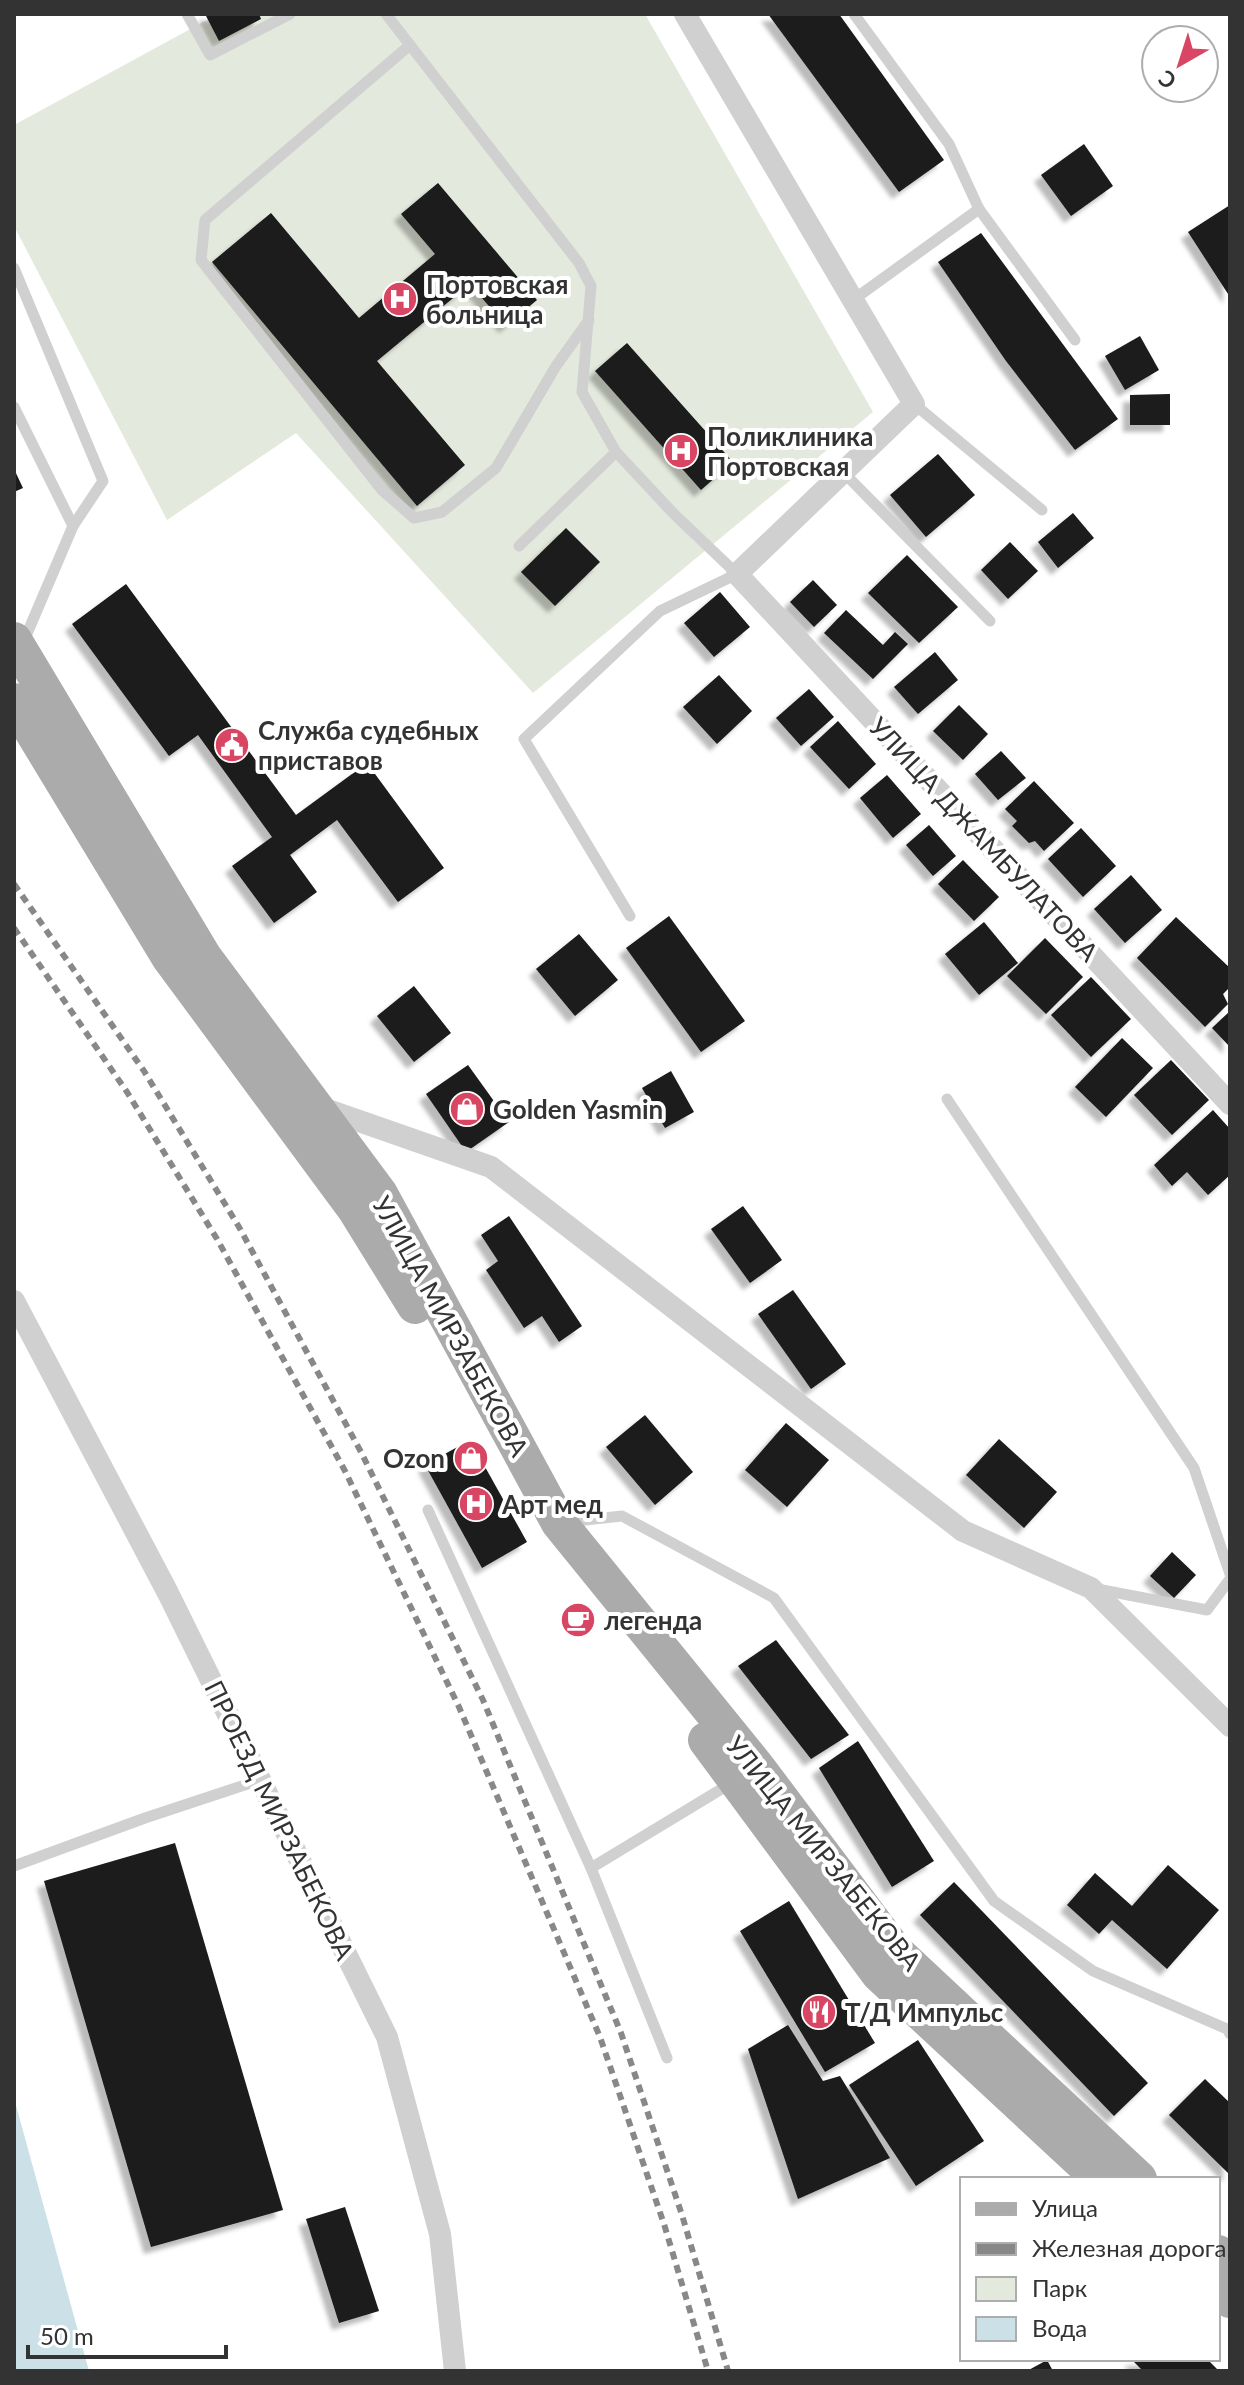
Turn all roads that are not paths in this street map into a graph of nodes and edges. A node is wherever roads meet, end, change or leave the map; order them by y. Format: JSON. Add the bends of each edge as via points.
{"nodes":[{"id":1,"x":187,"y":14,"type":"edge"},
{"id":2,"x":290,"y":14,"type":"edge"},
{"id":3,"x":386,"y":14,"type":"edge"},
{"id":4,"x":685,"y":14,"type":"edge"},
{"id":5,"x":854,"y":14,"type":"edge"},
{"id":6,"x":410,"y":45,"type":"junction"},
{"id":7,"x":979,"y":209,"type":"junction"},
{"id":8,"x":14,"y":268,"type":"edge"},
{"id":9,"x":853,"y":300,"type":"junction"},
{"id":10,"x":589,"y":319,"type":"junction"},
{"id":11,"x":1075,"y":340,"type":"dead end"},
{"id":12,"x":914,"y":404,"type":"junction"},
{"id":13,"x":14,"y":407,"type":"edge"},
{"id":14,"x":616,"y":452,"type":"junction"},
{"id":15,"x":843,"y":472,"type":"junction"},
{"id":16,"x":1042,"y":510,"type":"dead end"},
{"id":17,"x":73,"y":526,"type":"junction"},
{"id":18,"x":519,"y":546,"type":"dead end"},
{"id":19,"x":737,"y":574,"type":"junction"},
{"id":20,"x":990,"y":621,"type":"dead end"},
{"id":21,"x":16,"y":648,"type":"edge"},
{"id":22,"x":14,"y":701,"type":"edge"},
{"id":23,"x":630,"y":916,"type":"dead end"},
{"id":24,"x":947,"y":1099,"type":"dead end"},
{"id":25,"x":1230,"y":1104,"type":"edge"},
{"id":26,"x":299,"y":1112,"type":"junction"},
{"id":27,"x":14,"y":1301,"type":"edge"},
{"id":28,"x":428,"y":1510,"type":"dead end"},
{"id":29,"x":555,"y":1523,"type":"junction"},
{"id":30,"x":1230,"y":1576,"type":"edge"},
{"id":31,"x":1091,"y":1588,"type":"junction"},
{"id":32,"x":1230,"y":1726,"type":"edge"},
{"id":33,"x":746,"y":1774,"type":"junction"},
{"id":34,"x":260,"y":1780,"type":"junction"},
{"id":35,"x":14,"y":1866,"type":"edge"},
{"id":36,"x":591,"y":1868,"type":"junction"},
{"id":37,"x":1230,"y":2034,"type":"edge"},
{"id":38,"x":667,"y":2058,"type":"dead end"},
{"id":39,"x":1098,"y":2177,"type":"edge"},
{"id":40,"x":1137,"y":2177,"type":"edge"},
{"id":41,"x":455,"y":2371,"type":"edge"}],
"edges":[{"from":1,"to":2,"type":"lane","via":[[210,55]]},
{"from":3,"to":6,"type":"lane"},
{"from":4,"to":9,"type":"street"},
{"from":5,"to":7,"type":"lane","via":[[949,144]]},
{"from":6,"to":10,"type":"lane","via":[[579,263],[591,286]]},
{"from":6,"to":10,"type":"lane","via":[[205,220],[201,260],[382,490],[414,518],[442,512],[496,468]]},
{"from":7,"to":9,"type":"lane"},
{"from":7,"to":11,"type":"lane"},
{"from":8,"to":17,"type":"lane","via":[[103,481]]},
{"from":9,"to":12,"type":"street"},
{"from":10,"to":14,"type":"lane","via":[[582,392]]},
{"from":12,"to":15,"type":"street"},
{"from":12,"to":16,"type":"lane"},
{"from":13,"to":17,"type":"lane"},
{"from":14,"to":18,"type":"lane"},
{"from":14,"to":19,"type":"lane"},
{"from":15,"to":19,"type":"street"},
{"from":15,"to":20,"type":"lane"},
{"from":17,"to":21,"type":"lane"},
{"from":19,"to":23,"type":"lane","via":[[660,611],[524,739]]},
{"from":19,"to":25,"type":"street","name":"УЛИЦА ДЖАМБУЛАТОВА"},
{"from":21,"to":26,"type":"main road","name":"УЛИЦА МИРЗАБЕКОВА"},
{"from":22,"to":26,"type":"main road","name":"УЛИЦА МИРЗАБЕКОВА","via":[[169,957]]},
{"from":24,"to":30,"type":"lane","via":[[1194,1468]]},
{"from":26,"to":29,"type":"main road","name":"УЛИЦА МИРЗАБЕКОВА","via":[[380,1194]]},
{"from":26,"to":31,"type":"street","via":[[491,1167],[963,1531]]},
{"from":27,"to":34,"type":"street","name":"ПРОЕЗД МИРЗАБЕКОВА"},
{"from":28,"to":36,"type":"lane"},
{"from":29,"to":33,"type":"main road","name":"УЛИЦА МИРЗАБЕКОВА"},
{"from":29,"to":37,"type":"lane","via":[[622,1516],[774,1598],[994,1901],[1093,1971]]},
{"from":30,"to":31,"type":"lane","via":[[1207,1610]]},
{"from":31,"to":32,"type":"street"},
{"from":33,"to":36,"type":"lane"},
{"from":33,"to":39,"type":"main road","name":"УЛИЦА МИРЗАБЕКОВА","via":[[879,1974]]},
{"from":33,"to":40,"type":"main road","name":"УЛИЦА МИРЗАБЕКОВА","via":[[896,1952]]},
{"from":34,"to":35,"type":"lane"},
{"from":34,"to":41,"type":"street","name":"ПРОЕЗД МИРЗАБЕКОВА","via":[[387,2037],[440,2234]]},
{"from":36,"to":38,"type":"lane"}]}
